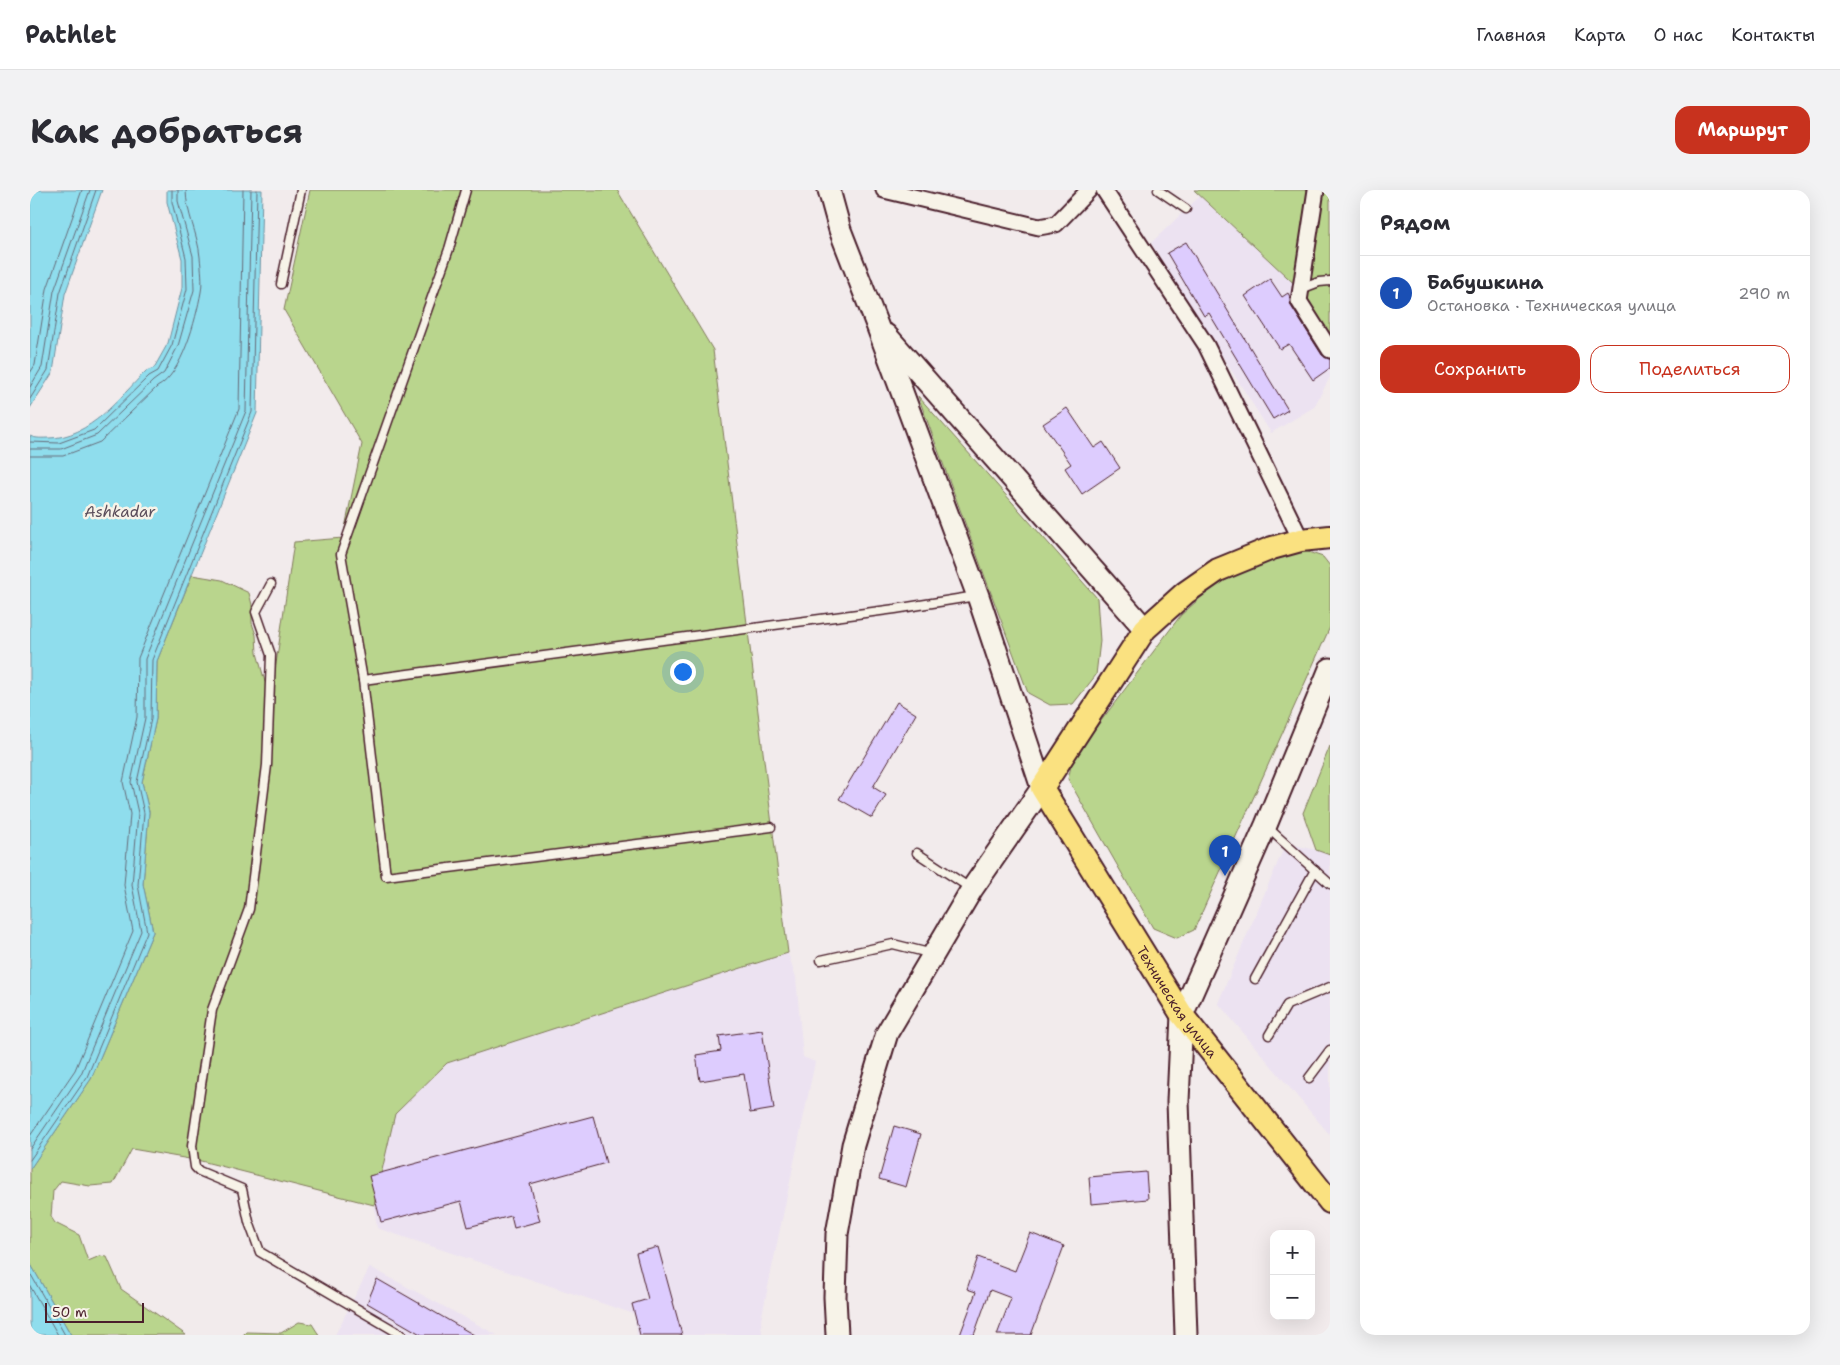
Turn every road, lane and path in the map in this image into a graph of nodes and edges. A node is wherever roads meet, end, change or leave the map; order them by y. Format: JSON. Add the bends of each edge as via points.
{"nodes":[{"id":1,"x":301,"y":190,"type":"edge"},
{"id":2,"x":466,"y":190,"type":"edge"},
{"id":3,"x":829,"y":190,"type":"edge"},
{"id":4,"x":884,"y":190,"type":"edge"},
{"id":5,"x":1089,"y":190,"type":"edge"},
{"id":6,"x":1104,"y":190,"type":"edge"},
{"id":7,"x":1158,"y":190,"type":"edge"},
{"id":8,"x":1316,"y":190,"type":"edge"},
{"id":9,"x":1186,"y":210,"type":"dead end"},
{"id":10,"x":1330,"y":281,"type":"edge"},
{"id":11,"x":281,"y":284,"type":"dead end"},
{"id":12,"x":1301,"y":289,"type":"junction"},
{"id":13,"x":878,"y":325,"type":"junction"},
{"id":14,"x":1330,"y":350,"type":"edge"},
{"id":15,"x":1330,"y":537,"type":"edge"},
{"id":16,"x":1301,"y":540,"type":"junction"},
{"id":17,"x":1330,"y":542,"type":"edge"},
{"id":18,"x":271,"y":584,"type":"dead end"},
{"id":19,"x":978,"y":596,"type":"junction"},
{"id":20,"x":1145,"y":629,"type":"junction"},
{"id":21,"x":1330,"y":669,"type":"edge"},
{"id":22,"x":363,"y":680,"type":"junction"},
{"id":23,"x":1042,"y":788,"type":"junction"},
{"id":24,"x":1266,"y":825,"type":"junction"},
{"id":25,"x":771,"y":827,"type":"dead end"},
{"id":26,"x":917,"y":853,"type":"dead end"},
{"id":27,"x":1315,"y":870,"type":"junction"},
{"id":28,"x":1330,"y":884,"type":"edge"},
{"id":29,"x":972,"y":889,"type":"junction"},
{"id":30,"x":934,"y":954,"type":"junction"},
{"id":31,"x":820,"y":960,"type":"dead end"},
{"id":32,"x":1256,"y":979,"type":"dead end"},
{"id":33,"x":1330,"y":987,"type":"edge"},
{"id":34,"x":1182,"y":1016,"type":"junction"},
{"id":35,"x":1269,"y":1035,"type":"dead end"},
{"id":36,"x":1330,"y":1050,"type":"edge"},
{"id":37,"x":1309,"y":1078,"type":"dead end"},
{"id":38,"x":1330,"y":1202,"type":"edge"},
{"id":39,"x":402,"y":1335,"type":"edge"},
{"id":40,"x":837,"y":1335,"type":"edge"},
{"id":41,"x":1186,"y":1335,"type":"edge"}],
"edges":[{"from":1,"to":11,"type":"lane"},
{"from":2,"to":22,"type":"lane","via":[[449,249],[341,554]]},
{"from":3,"to":13,"type":"main road","via":[[840,230]]},
{"from":4,"to":5,"type":"street","via":[[1039,227],[1056,224]]},
{"from":6,"to":16,"type":"street","via":[[1206,345]]},
{"from":7,"to":9,"type":"lane"},
{"from":8,"to":12,"type":"street"},
{"from":10,"to":12,"type":"lane"},
{"from":12,"to":14,"type":"street","via":[[1299,301]]},
{"from":13,"to":19,"type":"main road"},
{"from":13,"to":20,"type":"main road"},
{"from":15,"to":16,"type":"main road"},
{"from":16,"to":17,"type":"main road"},
{"from":16,"to":20,"type":"main road","via":[[1218,570],[1185,593]]},
{"from":18,"to":39,"type":"lane","via":[[256,612],[271,655],[266,765],[249,909],[212,1010],[192,1146],[195,1167],[242,1188],[260,1252]]},
{"from":19,"to":22,"type":"lane"},
{"from":19,"to":23,"type":"main road"},
{"from":20,"to":23,"type":"main road"},
{"from":21,"to":24,"type":"main road"},
{"from":22,"to":25,"type":"lane","via":[[386,876]]},
{"from":23,"to":29,"type":"main road"},
{"from":23,"to":34,"type":"main road","name":"Техническая улица"},
{"from":24,"to":27,"type":"lane"},
{"from":24,"to":34,"type":"main road"},
{"from":26,"to":29,"type":"lane"},
{"from":27,"to":28,"type":"lane"},
{"from":27,"to":32,"type":"lane"},
{"from":29,"to":30,"type":"main road"},
{"from":30,"to":31,"type":"lane","via":[[892,944]]},
{"from":30,"to":40,"type":"main road","via":[[887,1033],[853,1145],[838,1234]]},
{"from":33,"to":35,"type":"lane","via":[[1287,1005]]},
{"from":34,"to":38,"type":"main road","name":"Техническая улица"},
{"from":34,"to":41,"type":"main road","via":[[1178,1102]]},
{"from":36,"to":37,"type":"lane"}]}
